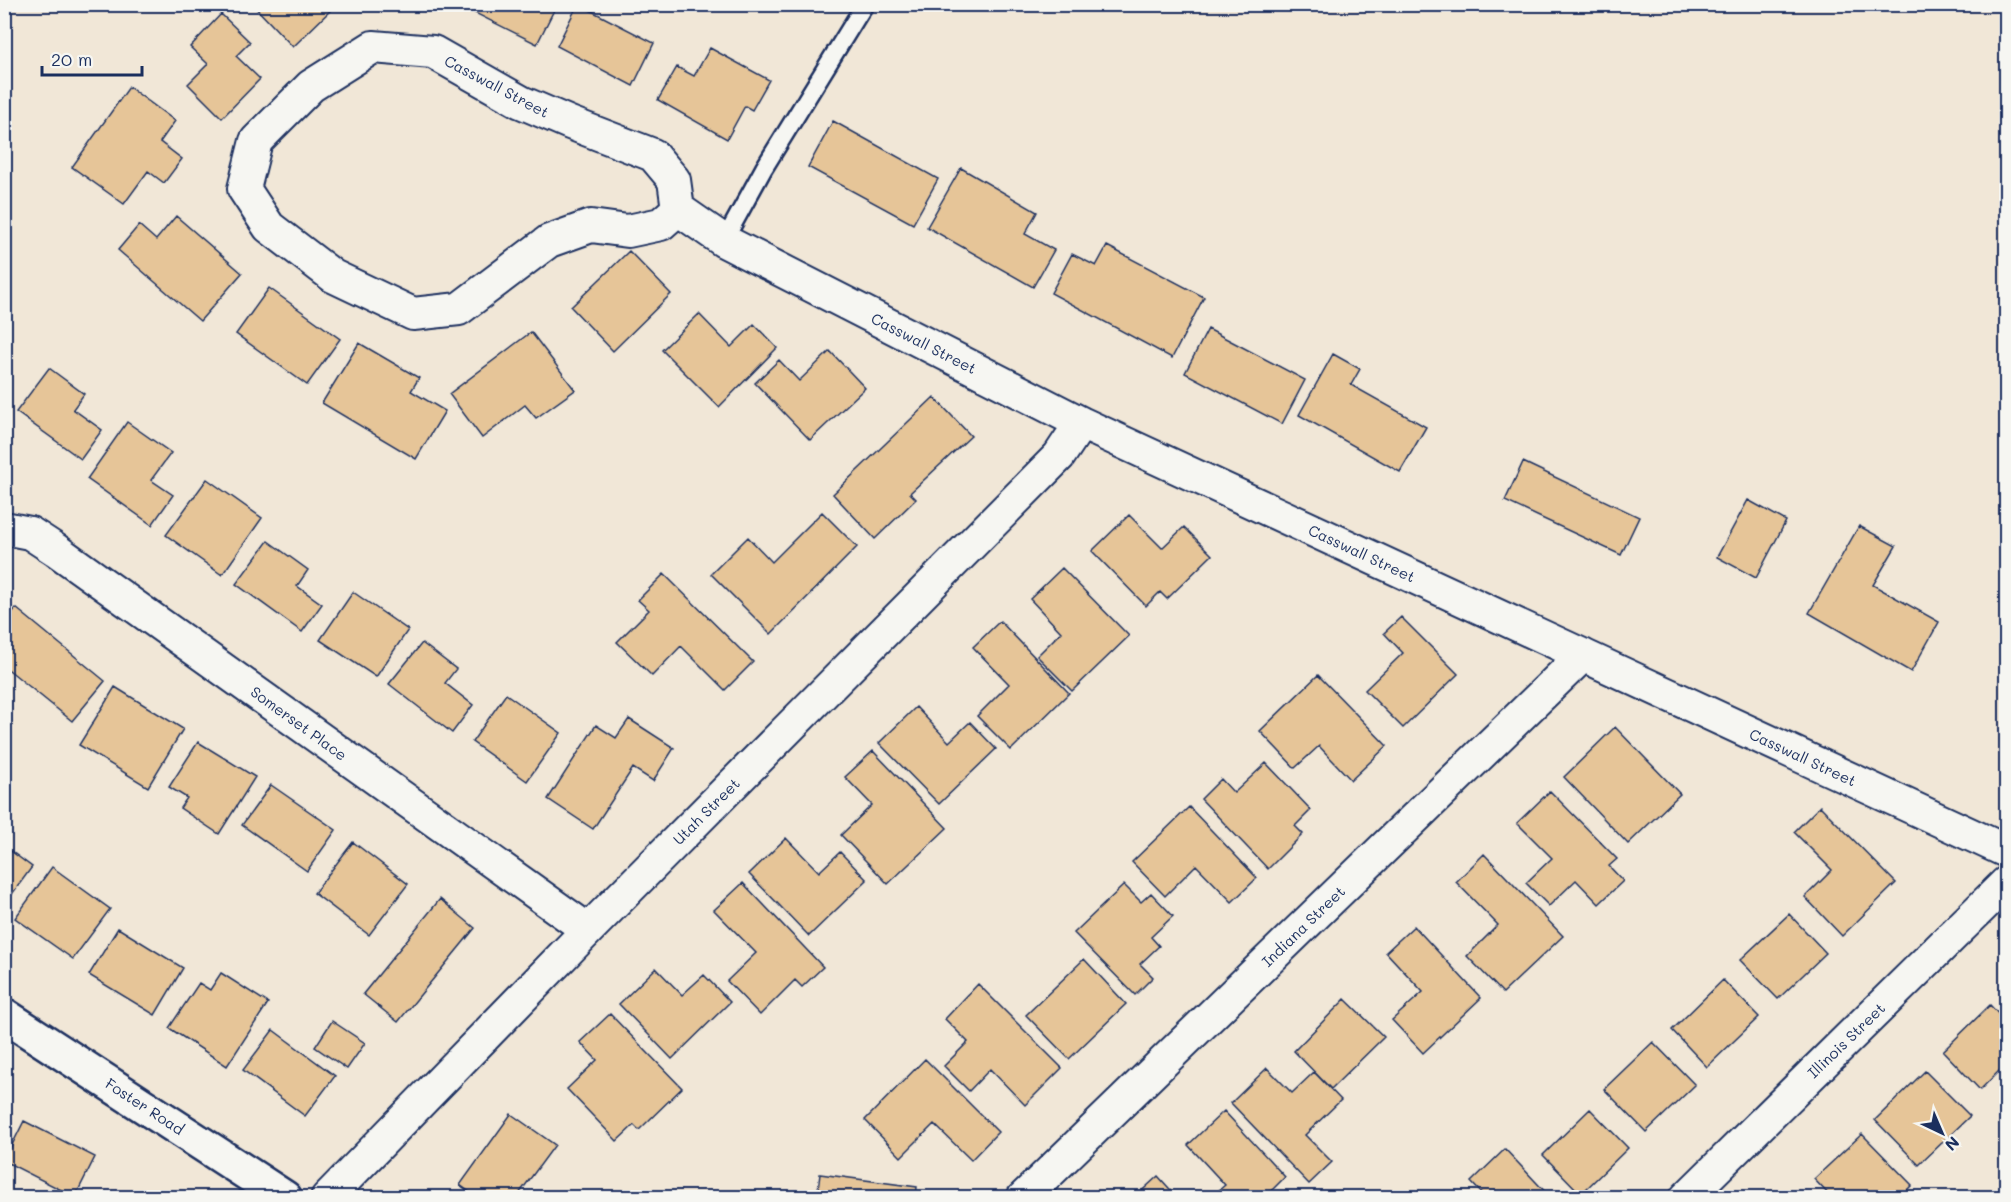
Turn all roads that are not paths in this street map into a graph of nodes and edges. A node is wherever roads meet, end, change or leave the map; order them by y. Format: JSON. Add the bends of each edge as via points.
{"nodes":[{"id":1,"x":865,"y":4,"type":"edge"},
{"id":2,"x":678,"y":209,"type":"junction"},
{"id":3,"x":724,"y":241,"type":"junction"},
{"id":4,"x":1081,"y":423,"type":"junction"},
{"id":5,"x":4,"y":528,"type":"edge"},
{"id":6,"x":1583,"y":655,"type":"junction"},
{"id":7,"x":2007,"y":851,"type":"edge"},
{"id":8,"x":2007,"y":883,"type":"edge"},
{"id":9,"x":588,"y":930,"type":"junction"},
{"id":10,"x":9,"y":1025,"type":"edge"},
{"id":11,"x":285,"y":1197,"type":"edge"},
{"id":12,"x":327,"y":1197,"type":"edge"},
{"id":13,"x":1023,"y":1197,"type":"edge"},
{"id":14,"x":1686,"y":1197,"type":"edge"}],
"edges":[{"from":1,"to":3,"type":"lane"},
{"from":2,"to":2,"type":"street","name":"Casswall Street","via":[[674,180],[653,155],[521,102],[433,52],[374,47],[311,86],[256,141],[244,189],[269,227],[333,276],[413,314],[459,309],[549,241],[591,226],[628,231],[661,224]]},
{"from":2,"to":3,"type":"street","name":"Casswall Street"},
{"from":3,"to":4,"type":"street","name":"Casswall Street"},
{"from":4,"to":6,"type":"street","name":"Casswall Street"},
{"from":4,"to":9,"type":"street","name":"Utah Street","via":[[1059,456]]},
{"from":5,"to":9,"type":"street","name":"Somerset Place","via":[[30,533],[56,549]]},
{"from":6,"to":7,"type":"street","name":"Casswall Street"},
{"from":6,"to":13,"type":"street","name":"Indiana Street"},
{"from":8,"to":14,"type":"street","name":"Illinois Street"},
{"from":9,"to":12,"type":"street","name":"Utah Street"},
{"from":10,"to":11,"type":"street","name":"Foster Road"}]}
